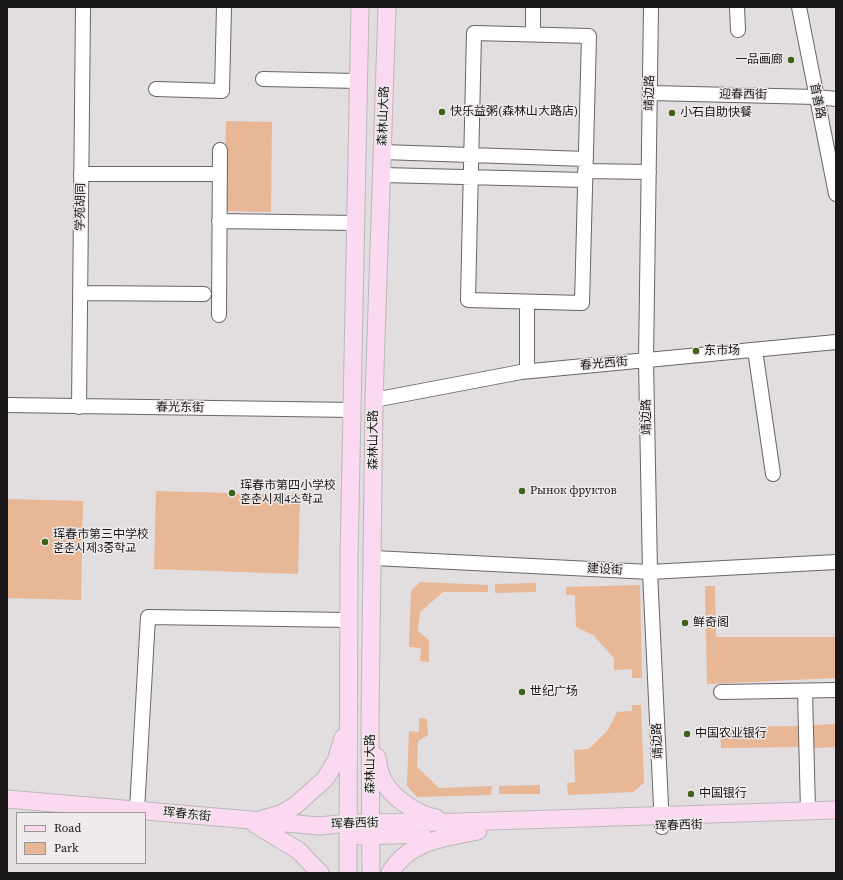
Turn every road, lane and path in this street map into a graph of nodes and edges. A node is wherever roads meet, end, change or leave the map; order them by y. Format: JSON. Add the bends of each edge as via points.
{"nodes":[{"id":1,"x":83,"y":7,"type":"edge"},
{"id":2,"x":224,"y":7,"type":"edge"},
{"id":3,"x":347,"y":7,"type":"edge"},
{"id":4,"x":360,"y":7,"type":"edge"},
{"id":5,"x":387,"y":7,"type":"edge"},
{"id":6,"x":393,"y":7,"type":"edge"},
{"id":7,"x":533,"y":7,"type":"edge"},
{"id":8,"x":651,"y":7,"type":"edge"},
{"id":9,"x":737,"y":7,"type":"edge"},
{"id":10,"x":799,"y":7,"type":"edge"},
{"id":11,"x":386,"y":27,"type":"junction"},
{"id":12,"x":359,"y":28,"type":"junction"},
{"id":13,"x":738,"y":30,"type":"dead end"},
{"id":14,"x":533,"y":34,"type":"junction"},
{"id":15,"x":359,"y":55,"type":"junction"},
{"id":16,"x":385,"y":57,"type":"junction"},
{"id":17,"x":263,"y":78,"type":"dead end"},
{"id":18,"x":358,"y":81,"type":"junction"},
{"id":19,"x":156,"y":89,"type":"dead end"},
{"id":20,"x":650,"y":93,"type":"junction"},
{"id":21,"x":817,"y":97,"type":"junction"},
{"id":22,"x":836,"y":99,"type":"edge"},
{"id":23,"x":220,"y":150,"type":"dead end"},
{"id":24,"x":383,"y":152,"type":"junction"},
{"id":25,"x":471,"y":155,"type":"junction"},
{"id":26,"x":585,"y":170,"type":"junction"},
{"id":27,"x":649,"y":172,"type":"junction"},
{"id":28,"x":81,"y":174,"type":"junction"},
{"id":29,"x":219,"y":174,"type":"junction"},
{"id":30,"x":382,"y":175,"type":"junction"},
{"id":31,"x":471,"y":177,"type":"junction"},
{"id":32,"x":836,"y":194,"type":"edge"},
{"id":33,"x":219,"y":222,"type":"junction"},
{"id":34,"x":356,"y":223,"type":"junction"},
{"id":35,"x":80,"y":293,"type":"junction"},
{"id":36,"x":204,"y":294,"type":"dead end"},
{"id":37,"x":527,"y":302,"type":"junction"},
{"id":38,"x":219,"y":315,"type":"dead end"},
{"id":39,"x":836,"y":342,"type":"edge"},
{"id":40,"x":755,"y":350,"type":"junction"},
{"id":41,"x":646,"y":360,"type":"junction"},
{"id":42,"x":528,"y":371,"type":"junction"},
{"id":43,"x":374,"y":400,"type":"junction"},
{"id":44,"x":7,"y":405,"type":"edge"},
{"id":45,"x":79,"y":406,"type":"junction"},
{"id":46,"x":353,"y":410,"type":"junction"},
{"id":47,"x":773,"y":474,"type":"dead end"},
{"id":48,"x":374,"y":558,"type":"junction"},
{"id":49,"x":836,"y":562,"type":"edge"},
{"id":50,"x":650,"y":572,"type":"junction"},
{"id":51,"x":349,"y":620,"type":"junction"},
{"id":52,"x":836,"y":690,"type":"edge"},
{"id":53,"x":805,"y":691,"type":"junction"},
{"id":54,"x":720,"y":692,"type":"dead end"},
{"id":55,"x":349,"y":717,"type":"junction"},
{"id":56,"x":370,"y":720,"type":"junction"},
{"id":57,"x":7,"y":799,"type":"edge"},
{"id":58,"x":137,"y":810,"type":"junction"},
{"id":59,"x":836,"y":810,"type":"edge"},
{"id":60,"x":808,"y":811,"type":"junction"},
{"id":61,"x":661,"y":821,"type":"junction"},
{"id":62,"x":836,"y":821,"type":"edge"},
{"id":63,"x":252,"y":822,"type":"junction"},
{"id":64,"x":458,"y":822,"type":"junction"},
{"id":65,"x":320,"y":826,"type":"joint"},
{"id":66,"x":347,"y":829,"type":"junction"},
{"id":67,"x":371,"y":830,"type":"junction"},
{"id":68,"x":478,"y":831,"type":"junction"},
{"id":69,"x":320,"y":873,"type":"edge"},
{"id":70,"x":348,"y":873,"type":"edge"},
{"id":71,"x":371,"y":873,"type":"edge"},
{"id":72,"x":390,"y":873,"type":"edge"}],
"edges":[{"from":1,"to":28,"type":"street","name":"学苑胡同"},
{"from":2,"to":19,"type":"street","via":[[222,91]]},
{"from":3,"to":12,"type":"main road"},
{"from":4,"to":12,"type":"main road","name":"森林山大路"},
{"from":5,"to":11,"type":"main road","name":"森林山大路"},
{"from":6,"to":11,"type":"main road"},
{"from":7,"to":14,"type":"street"},
{"from":8,"to":20,"type":"street","name":"靖边路"},
{"from":9,"to":13,"type":"street"},
{"from":10,"to":21,"type":"street","name":"首善路"},
{"from":11,"to":16,"type":"main road","name":"森林山大路"},
{"from":12,"to":15,"type":"main road","name":"森林山大路"},
{"from":14,"to":25,"type":"street","via":[[474,33]]},
{"from":14,"to":26,"type":"street","via":[[589,36]]},
{"from":15,"to":16,"type":"main road"},
{"from":15,"to":18,"type":"main road","name":"森林山大路"},
{"from":16,"to":24,"type":"main road","name":"森林山大路"},
{"from":17,"to":18,"type":"street"},
{"from":18,"to":34,"type":"main road","name":"森林山大路"},
{"from":20,"to":21,"type":"street","name":"迎春西街"},
{"from":20,"to":27,"type":"street","name":"靖边路"},
{"from":21,"to":22,"type":"street","name":"迎春西街"},
{"from":21,"to":32,"type":"street","name":"首善路"},
{"from":23,"to":29,"type":"street"},
{"from":24,"to":25,"type":"street"},
{"from":24,"to":30,"type":"main road","name":"森林山大路"},
{"from":25,"to":26,"type":"street"},
{"from":25,"to":31,"type":"street"},
{"from":26,"to":27,"type":"street"},
{"from":26,"to":31,"type":"street"},
{"from":26,"to":37,"type":"street","via":[[582,303]]},
{"from":27,"to":41,"type":"street","name":"靖边路"},
{"from":28,"to":29,"type":"street"},
{"from":28,"to":35,"type":"street","name":"学苑胡同"},
{"from":29,"to":33,"type":"street"},
{"from":30,"to":31,"type":"street"},
{"from":30,"to":43,"type":"main road","name":"森林山大路"},
{"from":31,"to":37,"type":"street","via":[[468,300]]},
{"from":33,"to":34,"type":"street"},
{"from":33,"to":38,"type":"street"},
{"from":34,"to":46,"type":"main road","name":"森林山大路"},
{"from":35,"to":36,"type":"street"},
{"from":35,"to":45,"type":"street","name":"学苑胡同"},
{"from":37,"to":42,"type":"street"},
{"from":39,"to":40,"type":"street","name":"春光西街"},
{"from":40,"to":41,"type":"street","name":"春光西街"},
{"from":40,"to":47,"type":"street"},
{"from":41,"to":42,"type":"street","name":"春光西街"},
{"from":41,"to":50,"type":"street","name":"靖边路"},
{"from":42,"to":43,"type":"street","name":"春光西街"},
{"from":43,"to":48,"type":"main road","name":"森林山大路"},
{"from":44,"to":45,"type":"street","name":"春光东街"},
{"from":45,"to":46,"type":"street","name":"春光东街"},
{"from":46,"to":51,"type":"main road","name":"森林山大路"},
{"from":48,"to":50,"type":"street","name":"建设街"},
{"from":48,"to":56,"type":"main road","name":"森林山大路"},
{"from":49,"to":50,"type":"street","name":"建设街"},
{"from":50,"to":61,"type":"street","name":"靖边路"},
{"from":51,"to":55,"type":"main road","name":"森林山大路"},
{"from":51,"to":58,"type":"street","via":[[148,617]]},
{"from":52,"to":53,"type":"street"},
{"from":53,"to":54,"type":"street"},
{"from":53,"to":60,"type":"street"},
{"from":55,"to":63,"type":"main road","via":[[336,761],[325,779],[296,805],[281,814]]},
{"from":55,"to":66,"type":"main road","name":"森林山大路"},
{"from":56,"to":64,"type":"main road","via":[[381,776],[387,786],[410,808],[427,816]]},
{"from":56,"to":67,"type":"main road","name":"森林山大路"},
{"from":57,"to":58,"type":"main road","name":"珲春东街"},
{"from":58,"to":63,"type":"main road","name":"珲春东街"},
{"from":59,"to":60,"type":"main road","name":"珲春西街"},
{"from":60,"to":61,"type":"main road","name":"珲春西街"},
{"from":61,"to":62,"type":"main road","name":"珲春西街"},
{"from":61,"to":64,"type":"main road","name":"珲春西街"},
{"from":61,"to":68,"type":"main road","name":"珲春西街"},
{"from":63,"to":65,"type":"main road","name":"珲春东街"},
{"from":63,"to":69,"type":"main road","via":[[299,851]]},
{"from":64,"to":67,"type":"main road","name":"珲春西街"},
{"from":65,"to":66,"type":"main road","name":"珲春西街"},
{"from":66,"to":67,"type":"main road","name":"珲春西街"},
{"from":66,"to":70,"type":"main road","name":"森林山大路"},
{"from":67,"to":68,"type":"main road","name":"珲春西街"},
{"from":67,"to":71,"type":"main road","name":"森林山大路"},
{"from":68,"to":72,"type":"main road","via":[[438,838],[422,844],[411,850]]}]}
